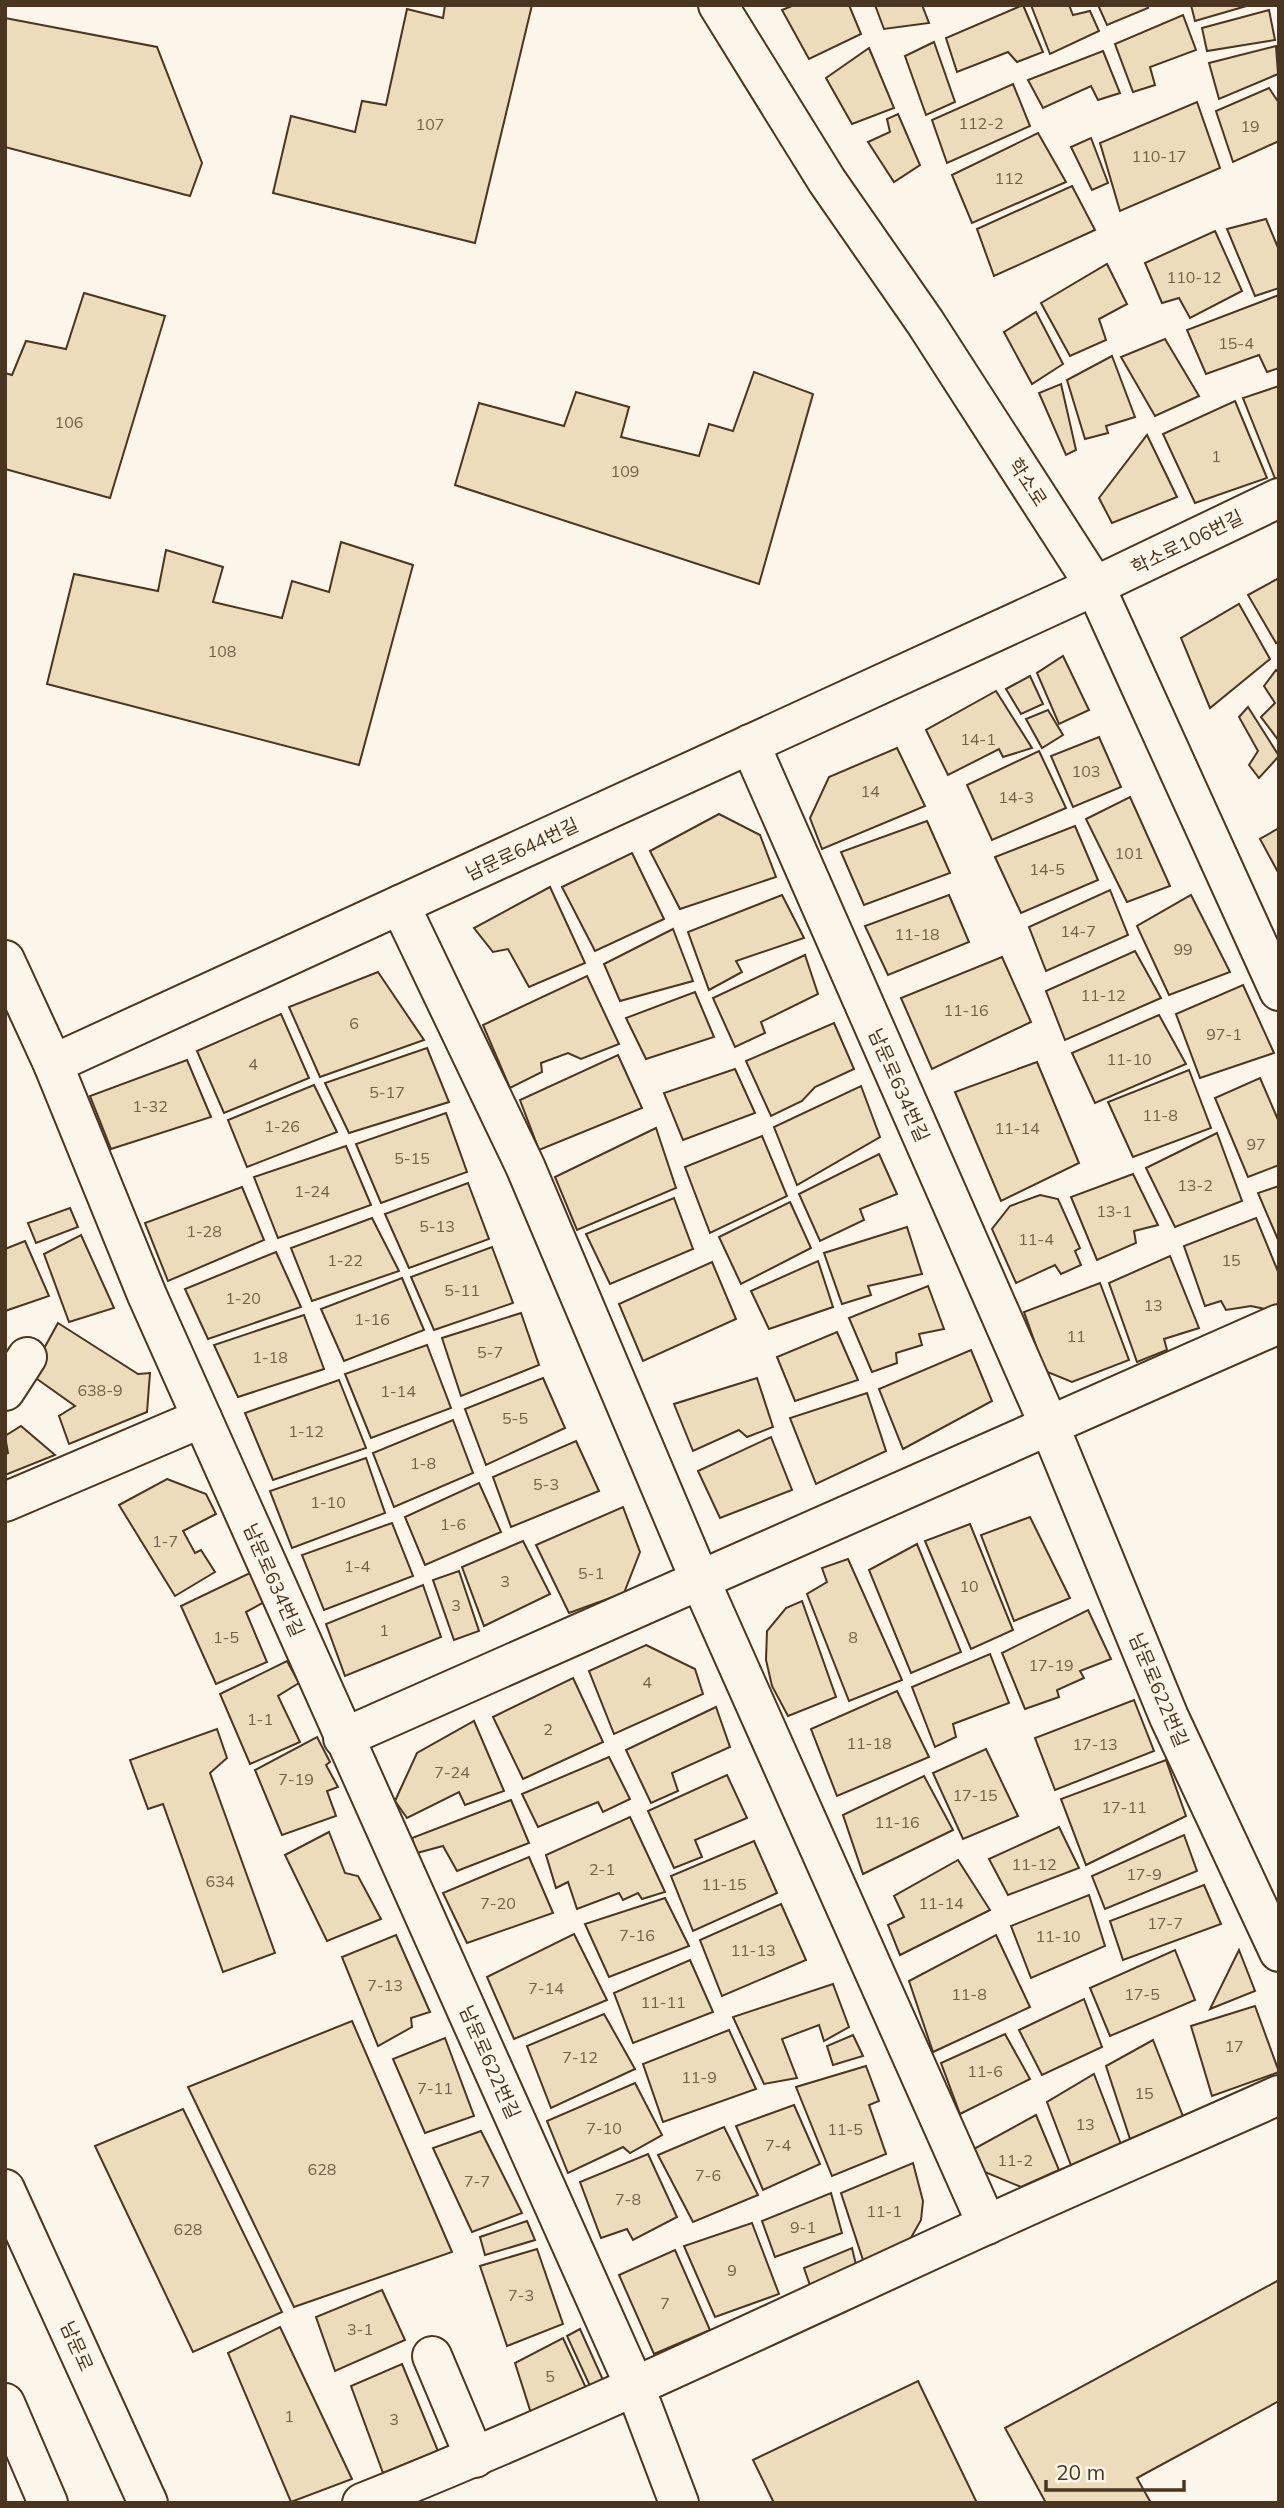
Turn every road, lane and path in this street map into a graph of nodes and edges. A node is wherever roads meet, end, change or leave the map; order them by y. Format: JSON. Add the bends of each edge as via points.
{"nodes":[{"id":1,"x":718,"y":5,"type":"edge"},
{"id":2,"x":1279,"y":498,"type":"edge"},
{"id":3,"x":1095,"y":586,"type":"junction"},
{"id":4,"x":750,"y":744,"type":"junction"},
{"id":5,"x":400,"y":905,"type":"junction"},
{"id":6,"x":5,"y":960,"type":"edge"},
{"id":7,"x":1279,"y":990,"type":"edge"},
{"id":8,"x":53,"y":1064,"type":"junction"},
{"id":9,"x":1279,"y":1324,"type":"edge"},
{"id":10,"x":27,"y":1357,"type":"dead end"},
{"id":11,"x":5,"y":1391,"type":"edge"},
{"id":12,"x":202,"y":1418,"type":"junction"},
{"id":13,"x":1049,"y":1425,"type":"junction"},
{"id":14,"x":5,"y":1502,"type":"edge"},
{"id":15,"x":700,"y":1580,"type":"junction"},
{"id":16,"x":344,"y":1738,"type":"junction"},
{"id":17,"x":1279,"y":1952,"type":"edge"},
{"id":18,"x":1279,"y":2095,"type":"edge"},
{"id":19,"x":5,"y":2189,"type":"edge"},
{"id":20,"x":986,"y":2225,"type":"junction"},
{"id":21,"x":432,"y":2356,"type":"dead end"},
{"id":22,"x":635,"y":2387,"type":"junction"},
{"id":23,"x":5,"y":2403,"type":"edge"},
{"id":24,"x":475,"y":2459,"type":"junction"},
{"id":25,"x":48,"y":2503,"type":"edge"},
{"id":26,"x":148,"y":2503,"type":"edge"},
{"id":27,"x":362,"y":2503,"type":"edge"},
{"id":28,"x":679,"y":2503,"type":"edge"}],
"edges":[{"from":1,"to":3,"type":"street","name":"학소로","via":[[827,181],[925,322]]},
{"from":2,"to":3,"type":"street","name":"학소로106번길"},
{"from":3,"to":4,"type":"street","name":"남문로644번길"},
{"from":3,"to":7,"type":"street","name":"학소로"},
{"from":4,"to":5,"type":"street","name":"남문로644번길"},
{"from":4,"to":13,"type":"street","name":"남문로634번길"},
{"from":5,"to":8,"type":"street","name":"남문로644번길"},
{"from":5,"to":15,"type":"street","via":[[525,1166]]},
{"from":6,"to":8,"type":"street"},
{"from":8,"to":12,"type":"street","name":"남문로634번길"},
{"from":9,"to":13,"type":"street"},
{"from":10,"to":11,"type":"street"},
{"from":12,"to":14,"type":"street"},
{"from":12,"to":16,"type":"street","name":"남문로634번길"},
{"from":13,"to":15,"type":"street"},
{"from":13,"to":17,"type":"street","name":"남문로622번길","via":[[1169,1717]]},
{"from":15,"to":16,"type":"street"},
{"from":15,"to":20,"type":"street"},
{"from":16,"to":22,"type":"street","name":"남문로622번길"},
{"from":18,"to":20,"type":"street"},
{"from":19,"to":26,"type":"street","name":"남문로"},
{"from":20,"to":22,"type":"street"},
{"from":21,"to":24,"type":"street"},
{"from":22,"to":24,"type":"street"},
{"from":22,"to":28,"type":"street","name":"남문로622번길"},
{"from":23,"to":25,"type":"street"},
{"from":24,"to":27,"type":"street"}]}
